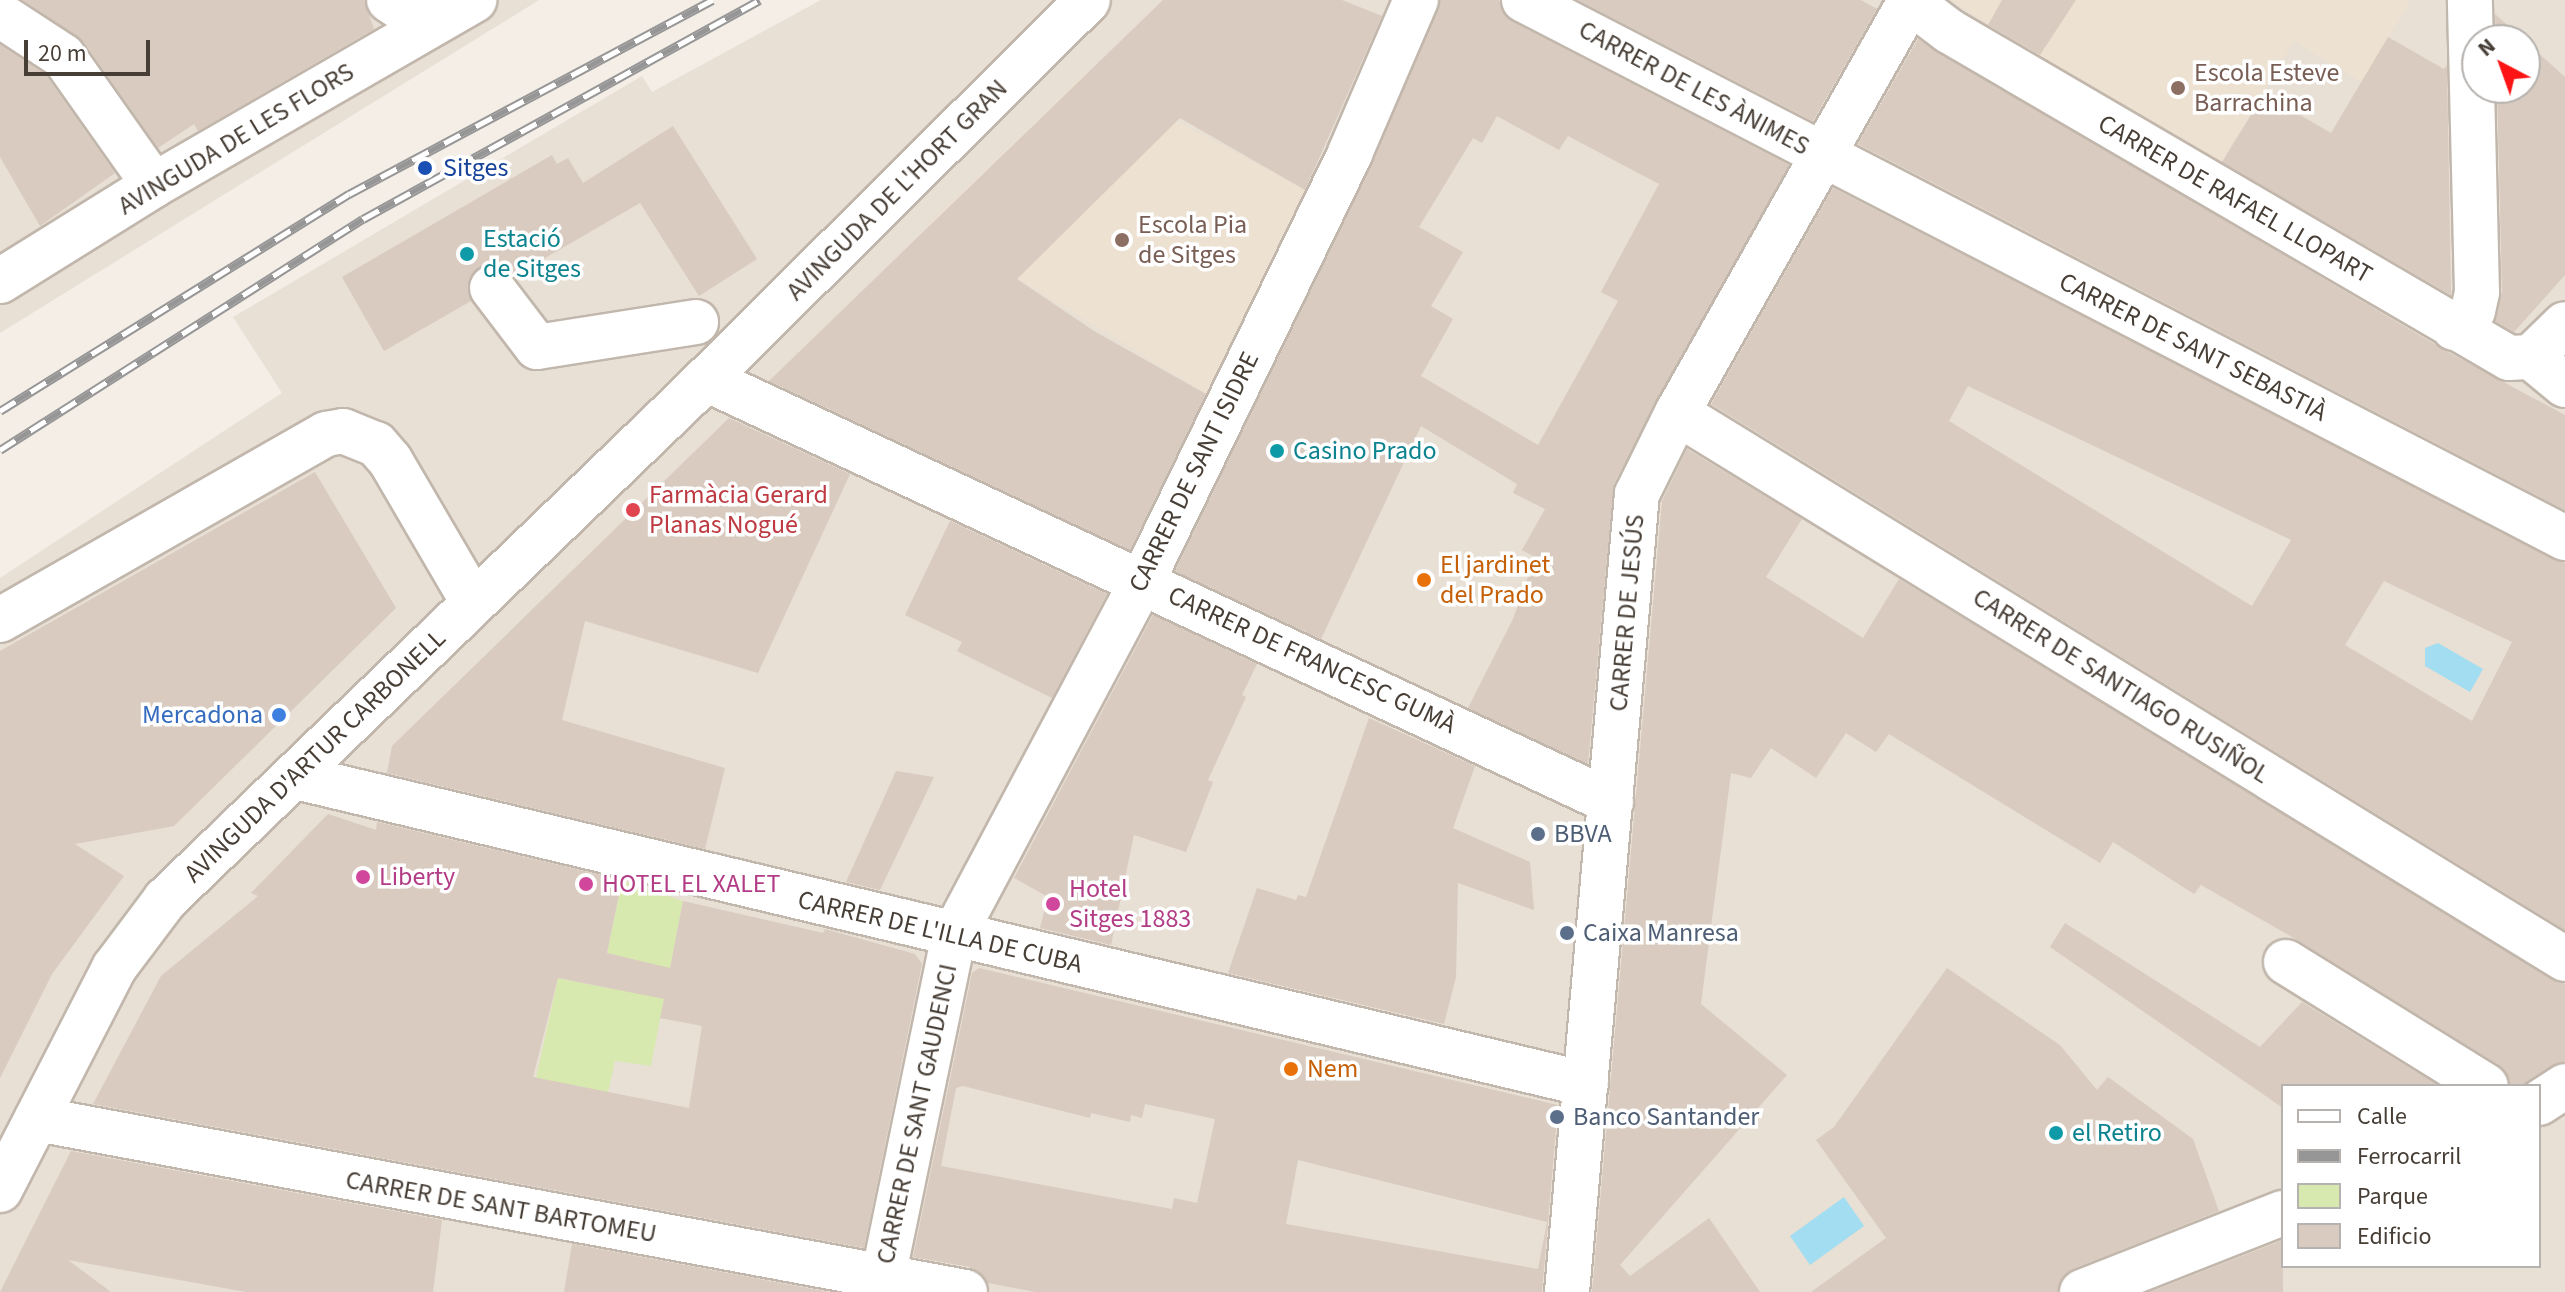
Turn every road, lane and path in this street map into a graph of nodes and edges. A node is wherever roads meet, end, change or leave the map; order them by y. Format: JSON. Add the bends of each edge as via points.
{"nodes":[{"id":1,"x":389,"y":0,"type":"edge"},
{"id":2,"x":474,"y":0,"type":"edge"},
{"id":3,"x":1088,"y":0,"type":"edge"},
{"id":4,"x":1416,"y":0,"type":"edge"},
{"id":5,"x":1524,"y":0,"type":"edge"},
{"id":6,"x":2470,"y":0,"type":"edge"},
{"id":7,"x":1910,"y":1,"type":"edge"},
{"id":8,"x":0,"y":15,"type":"edge"},
{"id":9,"x":427,"y":25,"type":"junction"},
{"id":10,"x":1821,"y":154,"type":"junction"},
{"id":11,"x":154,"y":185,"type":"junction"},
{"id":12,"x":0,"y":281,"type":"edge"},
{"id":13,"x":492,"y":288,"type":"dead end"},
{"id":14,"x":696,"y":322,"type":"dead end"},
{"id":15,"x":2565,"y":324,"type":"edge"},
{"id":16,"x":2454,"y":328,"type":"junction"},
{"id":17,"x":2531,"y":357,"type":"junction"},
{"id":18,"x":706,"y":379,"type":"junction"},
{"id":19,"x":2565,"y":385,"type":"edge"},
{"id":20,"x":1677,"y":413,"type":"junction"},
{"id":21,"x":2565,"y":538,"type":"edge"},
{"id":22,"x":1143,"y":580,"type":"junction"},
{"id":23,"x":473,"y":602,"type":"junction"},
{"id":24,"x":0,"y":620,"type":"edge"},
{"id":25,"x":296,"y":777,"type":"junction"},
{"id":26,"x":1611,"y":802,"type":"junction"},
{"id":27,"x":954,"y":935,"type":"junction"},
{"id":28,"x":2565,"y":959,"type":"edge"},
{"id":29,"x":2286,"y":962,"type":"dead end"},
{"id":30,"x":1586,"y":1084,"type":"junction"},
{"id":31,"x":2483,"y":1084,"type":"edge"},
{"id":32,"x":2565,"y":1086,"type":"edge"},
{"id":33,"x":2541,"y":1102,"type":"edge"},
{"id":34,"x":37,"y":1119,"type":"junction"},
{"id":35,"x":0,"y":1190,"type":"edge"},
{"id":36,"x":2281,"y":1214,"type":"edge"},
{"id":37,"x":881,"y":1284,"type":"edge"},
{"id":38,"x":965,"y":1292,"type":"edge"},
{"id":39,"x":1567,"y":1292,"type":"edge"},
{"id":40,"x":2082,"y":1292,"type":"edge"}],
"edges":[{"from":1,"to":9,"type":"street"},
{"from":2,"to":9,"type":"street","name":"AVINGUDA DE LES FLORS"},
{"from":3,"to":18,"type":"street","name":"AVINGUDA DE L'HORT GRAN"},
{"from":4,"to":22,"type":"street","name":"CARRER DE SANT ISIDRE","via":[[1350,153]]},
{"from":5,"to":10,"type":"street","name":"CARRER DE LES ÀNIMES"},
{"from":6,"to":16,"type":"street","via":[[2477,292],[2473,311]]},
{"from":7,"to":10,"type":"street","name":"CARRER DE JESÚS"},
{"from":7,"to":16,"type":"street","name":"CARRER DE RAFAEL LLOPART","via":[[1949,31]]},
{"from":8,"to":11,"type":"street","via":[[63,56]]},
{"from":9,"to":11,"type":"street","name":"AVINGUDA DE LES FLORS"},
{"from":10,"to":20,"type":"street","name":"CARRER DE JESÚS"},
{"from":10,"to":21,"type":"street","name":"CARRER DE SANT SEBASTIÀ"},
{"from":11,"to":12,"type":"street","name":"AVINGUDA DE LES FLORS"},
{"from":13,"to":14,"type":"street","via":[[537,347]]},
{"from":15,"to":17,"type":"street"},
{"from":16,"to":17,"type":"street","name":"CARRER DE RAFAEL LLOPART","via":[[2509,358]]},
{"from":17,"to":19,"type":"street","name":"CARRER DE RAFAEL LLOPART"},
{"from":18,"to":22,"type":"street","name":"CARRER DE FRANCESC GUMÀ","via":[[789,422]]},
{"from":18,"to":23,"type":"street","name":"AVINGUDA D'ARTUR CARBONELL"},
{"from":20,"to":26,"type":"street","name":"CARRER DE JESÚS","via":[[1637,494]]},
{"from":20,"to":28,"type":"street","name":"CARRER DE SANTIAGO RUSIÑOL"},
{"from":22,"to":26,"type":"street","name":"CARRER DE FRANCESC GUMÀ"},
{"from":22,"to":27,"type":"street","name":"CARRER DE SANT ISIDRE"},
{"from":23,"to":24,"type":"street","via":[[390,460],[376,444],[343,431],[326,434]]},
{"from":23,"to":25,"type":"street","name":"AVINGUDA D'ARTUR CARBONELL"},
{"from":25,"to":27,"type":"street","name":"CARRER DE L'ILLA DE CUBA"},
{"from":25,"to":34,"type":"street","name":"AVINGUDA D'ARTUR CARBONELL","via":[[165,900],[135,937]]},
{"from":26,"to":30,"type":"street","name":"CARRER DE JESÚS"},
{"from":27,"to":30,"type":"street","name":"CARRER DE L'ILLA DE CUBA"},
{"from":27,"to":37,"type":"street","name":"CARRER DE SANT GAUDENCI"},
{"from":29,"to":31,"type":"street"},
{"from":30,"to":39,"type":"street","name":"CARRER DE JESÚS"},
{"from":32,"to":33,"type":"street"},
{"from":34,"to":35,"type":"street","name":"AVINGUDA D'ARTUR CARBONELL"},
{"from":34,"to":37,"type":"street","name":"CARRER DE SANT BARTOMEU"},
{"from":36,"to":40,"type":"street"},
{"from":37,"to":38,"type":"street","name":"CARRER DE SANT BARTOMEU"}]}
